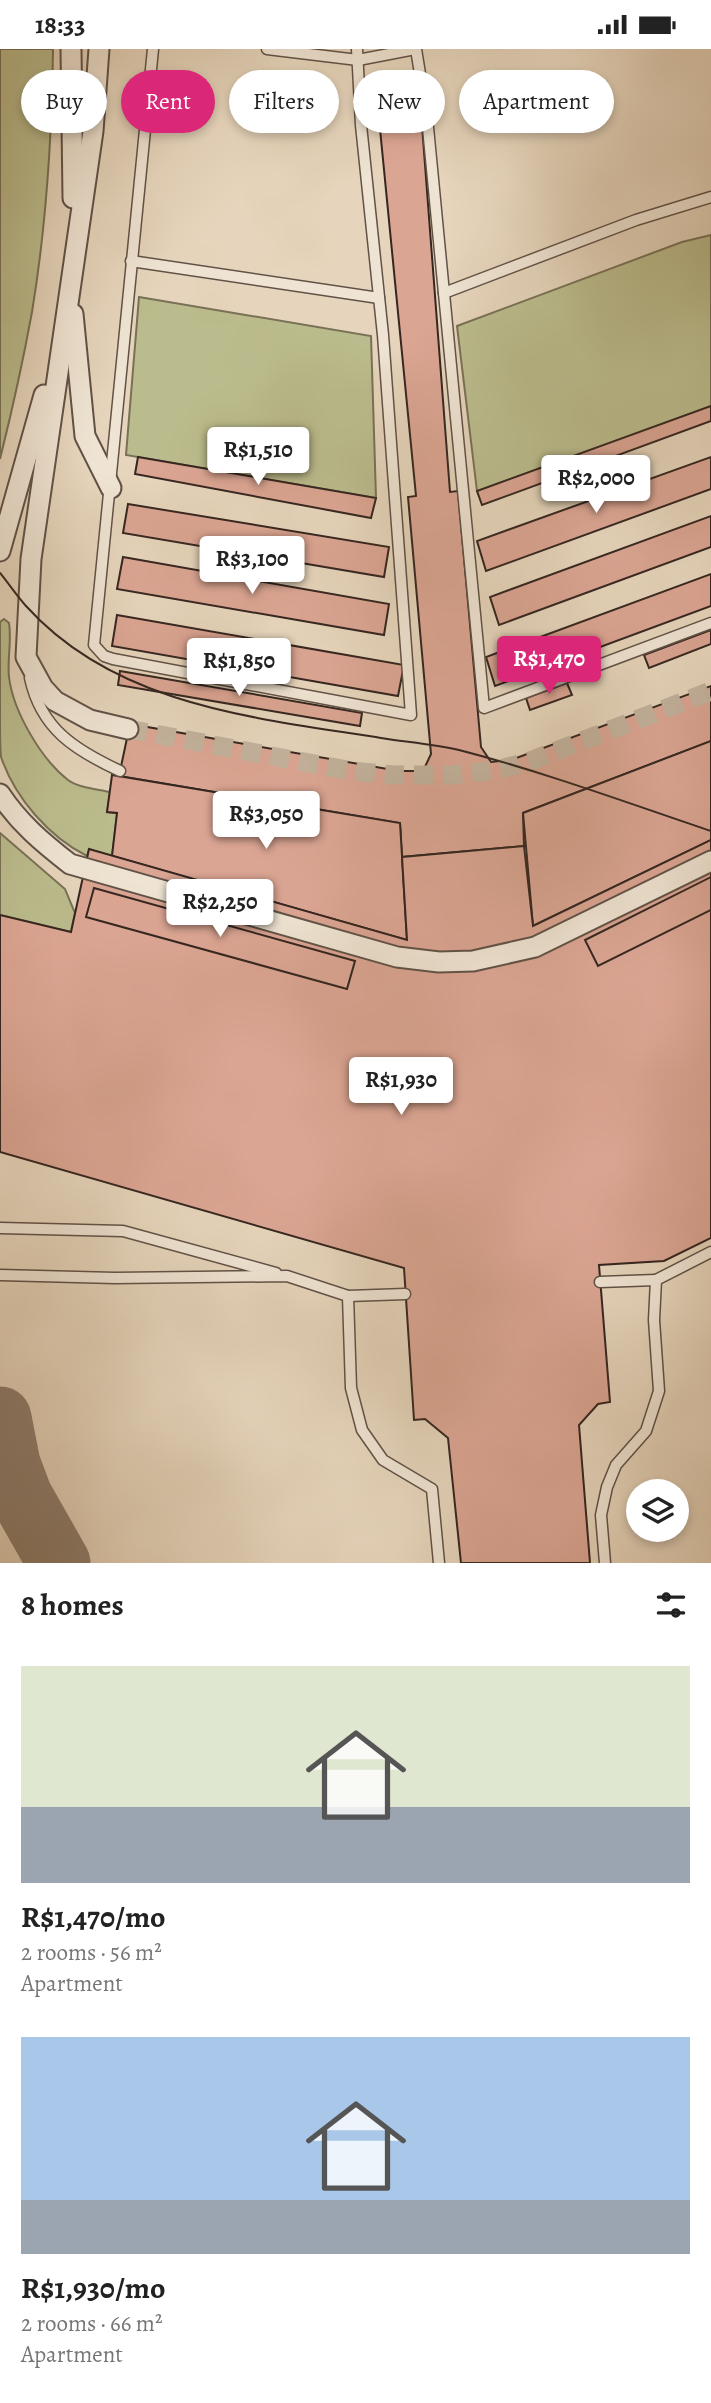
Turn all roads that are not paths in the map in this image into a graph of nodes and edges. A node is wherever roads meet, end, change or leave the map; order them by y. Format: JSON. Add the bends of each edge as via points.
{"nodes":[{"id":1,"x":71,"y":49,"type":"edge"},
{"id":2,"x":99,"y":49,"type":"edge"},
{"id":3,"x":153,"y":49,"type":"edge"},
{"id":4,"x":267,"y":49,"type":"edge"},
{"id":5,"x":357,"y":49,"type":"edge"},
{"id":6,"x":416,"y":49,"type":"edge"},
{"id":7,"x":358,"y":60,"type":"junction"},
{"id":8,"x":711,"y":197,"type":"edge"},
{"id":9,"x":73,"y":261,"type":"junction"},
{"id":10,"x":131,"y":261,"type":"junction"},
{"id":11,"x":70,"y":285,"type":"junction"},
{"id":12,"x":444,"y":293,"type":"junction"},
{"id":13,"x":379,"y":298,"type":"junction"},
{"id":14,"x":65,"y":316,"type":"junction"},
{"id":15,"x":111,"y":488,"type":"junction"},
{"id":16,"x":0,"y":551,"type":"edge"},
{"id":17,"x":711,"y":623,"type":"edge"},
{"id":18,"x":26,"y":657,"type":"junction"},
{"id":19,"x":128,"y":729,"type":"tunnel mouth"},
{"id":20,"x":120,"y":771,"type":"dead end"},
{"id":21,"x":0,"y":795,"type":"edge"},
{"id":22,"x":711,"y":861,"type":"edge"},
{"id":23,"x":0,"y":1228,"type":"edge"},
{"id":24,"x":711,"y":1252,"type":"edge"},
{"id":25,"x":0,"y":1275,"type":"edge"},
{"id":26,"x":287,"y":1276,"type":"junction"},
{"id":27,"x":656,"y":1279,"type":"junction"},
{"id":28,"x":600,"y":1282,"type":"dead end"},
{"id":29,"x":405,"y":1294,"type":"dead end"},
{"id":30,"x":348,"y":1296,"type":"junction"},
{"id":31,"x":439,"y":1563,"type":"edge"},
{"id":32,"x":605,"y":1563,"type":"edge"}],
"edges":[{"from":1,"to":9,"type":"street"},
{"from":2,"to":9,"type":"street","via":[[93,131]]},
{"from":3,"to":10,"type":"lane"},
{"from":4,"to":7,"type":"lane"},
{"from":5,"to":7,"type":"lane"},
{"from":6,"to":7,"type":"lane"},
{"from":6,"to":12,"type":"lane"},
{"from":7,"to":13,"type":"lane"},
{"from":8,"to":12,"type":"lane","via":[[636,220]]},
{"from":9,"to":11,"type":"street"},
{"from":10,"to":13,"type":"lane"},
{"from":10,"to":15,"type":"lane"},
{"from":11,"to":14,"type":"street"},
{"from":11,"to":15,"type":"street","via":[[85,436]]},
{"from":12,"to":17,"type":"lane","via":[[484,708]]},
{"from":13,"to":15,"type":"lane","via":[[411,715],[104,656],[94,645]]},
{"from":14,"to":16,"type":"street"},
{"from":14,"to":18,"type":"street","via":[[31,559]]},
{"from":18,"to":19,"type":"street","via":[[55,701],[90,720]]},
{"from":18,"to":20,"type":"lane","via":[[42,714],[57,732]]},
{"from":21,"to":22,"type":"street","via":[[14,816],[70,865],[397,957],[439,962],[473,961],[536,947]]},
{"from":23,"to":26,"type":"lane","via":[[123,1231]]},
{"from":24,"to":27,"type":"lane"},
{"from":25,"to":26,"type":"lane"},
{"from":26,"to":30,"type":"lane"},
{"from":27,"to":28,"type":"lane"},
{"from":27,"to":32,"type":"lane","via":[[659,1391],[646,1431],[616,1465],[607,1487],[601,1515]]},
{"from":29,"to":30,"type":"lane"},
{"from":30,"to":31,"type":"lane","via":[[351,1388],[362,1430],[383,1460],[432,1489]]}]}
